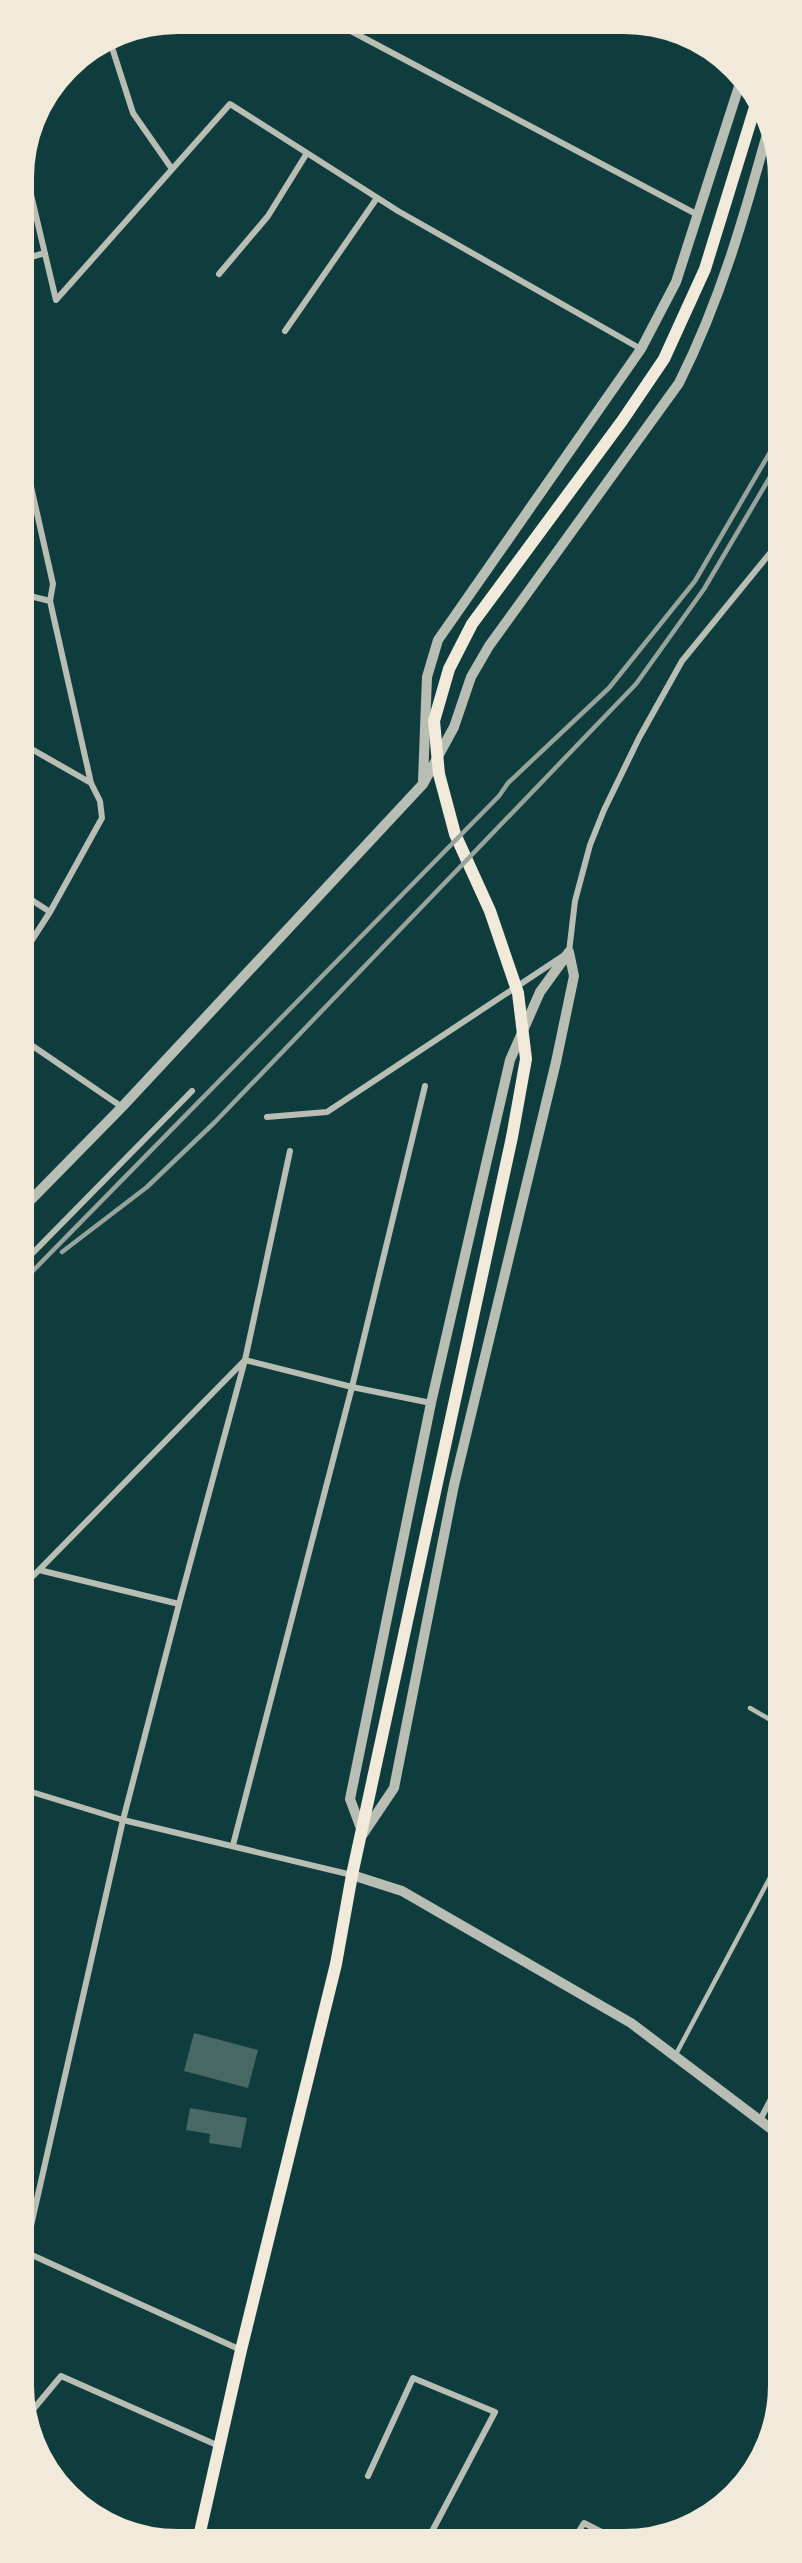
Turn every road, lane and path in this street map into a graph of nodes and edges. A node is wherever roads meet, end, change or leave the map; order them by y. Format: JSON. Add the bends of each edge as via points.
{"nodes":[{"id":1,"x":349,"y":30,"type":"edge"},
{"id":2,"x":112,"y":46,"type":"edge"},
{"id":3,"x":739,"y":86,"type":"edge"},
{"id":4,"x":755,"y":109,"type":"edge"},
{"id":5,"x":766,"y":138,"type":"edge"},
{"id":6,"x":307,"y":153,"type":"junction"},
{"id":7,"x":172,"y":169,"type":"junction"},
{"id":8,"x":30,"y":190,"type":"edge"},
{"id":9,"x":377,"y":198,"type":"junction"},
{"id":10,"x":698,"y":215,"type":"junction"},
{"id":11,"x":45,"y":253,"type":"junction"},
{"id":12,"x":30,"y":257,"type":"edge"},
{"id":13,"x":219,"y":274,"type":"dead end"},
{"id":14,"x":285,"y":331,"type":"dead end"},
{"id":15,"x":641,"y":349,"type":"junction"},
{"id":16,"x":30,"y":482,"type":"edge"},
{"id":17,"x":772,"y":551,"type":"edge"},
{"id":18,"x":30,"y":596,"type":"edge"},
{"id":19,"x":50,"y":601,"type":"junction"},
{"id":20,"x":424,"y":716,"type":"junction"},
{"id":21,"x":454,"y":727,"type":"junction"},
{"id":22,"x":30,"y":748,"type":"edge"},
{"id":23,"x":91,"y":783,"type":"junction"},
{"id":24,"x":423,"y":784,"type":"junction"},
{"id":25,"x":30,"y":899,"type":"edge"},
{"id":26,"x":50,"y":912,"type":"junction"},
{"id":27,"x":30,"y":943,"type":"edge"},
{"id":28,"x":569,"y":952,"type":"junction"},
{"id":29,"x":30,"y":1044,"type":"edge"},
{"id":30,"x":425,"y":1086,"type":"dead end"},
{"id":31,"x":192,"y":1091,"type":"dead end"},
{"id":32,"x":122,"y":1107,"type":"junction"},
{"id":33,"x":267,"y":1117,"type":"dead end"},
{"id":34,"x":290,"y":1150,"type":"dead end"},
{"id":35,"x":30,"y":1201,"type":"edge"},
{"id":36,"x":30,"y":1256,"type":"edge"},
{"id":37,"x":245,"y":1360,"type":"junction"},
{"id":38,"x":352,"y":1387,"type":"junction"},
{"id":39,"x":431,"y":1404,"type":"junction"},
{"id":40,"x":39,"y":1570,"type":"junction"},
{"id":41,"x":30,"y":1578,"type":"edge"},
{"id":42,"x":179,"y":1604,"type":"junction"},
{"id":43,"x":750,"y":1708,"type":"dead end"},
{"id":44,"x":772,"y":1721,"type":"edge"},
{"id":45,"x":30,"y":1791,"type":"edge"},
{"id":46,"x":123,"y":1820,"type":"junction"},
{"id":47,"x":363,"y":1834,"type":"junction"},
{"id":48,"x":233,"y":1845,"type":"junction"},
{"id":49,"x":772,"y":1874,"type":"edge"},
{"id":50,"x":352,"y":1875,"type":"junction"},
{"id":51,"x":675,"y":2056,"type":"junction"},
{"id":52,"x":772,"y":2098,"type":"edge"},
{"id":53,"x":760,"y":2120,"type":"junction"},
{"id":54,"x":772,"y":2129,"type":"edge"},
{"id":55,"x":30,"y":2225,"type":"edge"},
{"id":56,"x":30,"y":2254,"type":"edge"},
{"id":57,"x":241,"y":2350,"type":"junction"},
{"id":58,"x":32,"y":2410,"type":"edge"},
{"id":59,"x":219,"y":2446,"type":"junction"},
{"id":60,"x":368,"y":2476,"type":"dead end"},
{"id":61,"x":200,"y":2533,"type":"edge"},
{"id":62,"x":431,"y":2533,"type":"edge"},
{"id":63,"x":578,"y":2533,"type":"edge"},
{"id":64,"x":603,"y":2533,"type":"edge"}],
"edges":[{"from":1,"to":10,"type":"street"},
{"from":2,"to":7,"type":"street","via":[[133,113]]},
{"from":3,"to":10,"type":"street"},
{"from":4,"to":47,"type":"main road","via":[[705,269],[664,359],[472,624],[449,669],[434,721],[438,774],[455,834],[490,911],[518,993],[526,1059]]},
{"from":5,"to":21,"type":"street","via":[[739,238],[701,339],[679,383],[489,646],[471,677]]},
{"from":6,"to":7,"type":"street","via":[[230,104]]},
{"from":6,"to":9,"type":"street"},
{"from":6,"to":13,"type":"street","via":[[268,216]]},
{"from":7,"to":11,"type":"street","via":[[56,300]]},
{"from":8,"to":11,"type":"street"},
{"from":9,"to":14,"type":"street"},
{"from":9,"to":15,"type":"street"},
{"from":10,"to":15,"type":"street","via":[[676,282]]},
{"from":11,"to":12,"type":"street"},
{"from":15,"to":20,"type":"street","via":[[438,640],[427,677]]},
{"from":16,"to":19,"type":"street","via":[[53,584]]},
{"from":17,"to":28,"type":"street","via":[[682,662],[639,738],[590,845],[575,901]]},
{"from":18,"to":19,"type":"street"},
{"from":19,"to":23,"type":"street"},
{"from":20,"to":21,"type":"street"},
{"from":20,"to":24,"type":"street"},
{"from":21,"to":24,"type":"street"},
{"from":22,"to":23,"type":"street"},
{"from":23,"to":26,"type":"street","via":[[100,801],[102,818]]},
{"from":24,"to":32,"type":"street"},
{"from":25,"to":26,"type":"street"},
{"from":26,"to":27,"type":"street"},
{"from":28,"to":33,"type":"street","via":[[327,1112]]},
{"from":28,"to":39,"type":"street","via":[[540,992],[510,1060]]},
{"from":28,"to":47,"type":"street","via":[[574,975],[565,1019],[454,1485],[394,1788]]},
{"from":29,"to":32,"type":"street"},
{"from":30,"to":38,"type":"street"},
{"from":31,"to":36,"type":"street"},
{"from":32,"to":35,"type":"street"},
{"from":34,"to":37,"type":"street"},
{"from":37,"to":38,"type":"street"},
{"from":37,"to":40,"type":"street"},
{"from":37,"to":42,"type":"street"},
{"from":38,"to":39,"type":"street"},
{"from":38,"to":48,"type":"street"},
{"from":39,"to":47,"type":"street","via":[[350,1799]]},
{"from":40,"to":41,"type":"street"},
{"from":40,"to":42,"type":"street"},
{"from":42,"to":46,"type":"street"},
{"from":43,"to":44,"type":"lane"},
{"from":45,"to":46,"type":"street"},
{"from":46,"to":48,"type":"street"},
{"from":46,"to":55,"type":"street"},
{"from":47,"to":50,"type":"main road"},
{"from":48,"to":50,"type":"street"},
{"from":49,"to":51,"type":"lane"},
{"from":50,"to":51,"type":"street","via":[[402,1891],[631,2023]]},
{"from":50,"to":57,"type":"main road","via":[[336,1964]]},
{"from":51,"to":53,"type":"street"},
{"from":52,"to":53,"type":"street"},
{"from":53,"to":54,"type":"street"},
{"from":56,"to":57,"type":"street"},
{"from":57,"to":59,"type":"main road"},
{"from":58,"to":59,"type":"street","via":[[61,2376]]},
{"from":59,"to":61,"type":"main road"},
{"from":60,"to":62,"type":"street","via":[[413,2378],[495,2412]]},
{"from":63,"to":64,"type":"street","via":[[584,2523]]}]}
